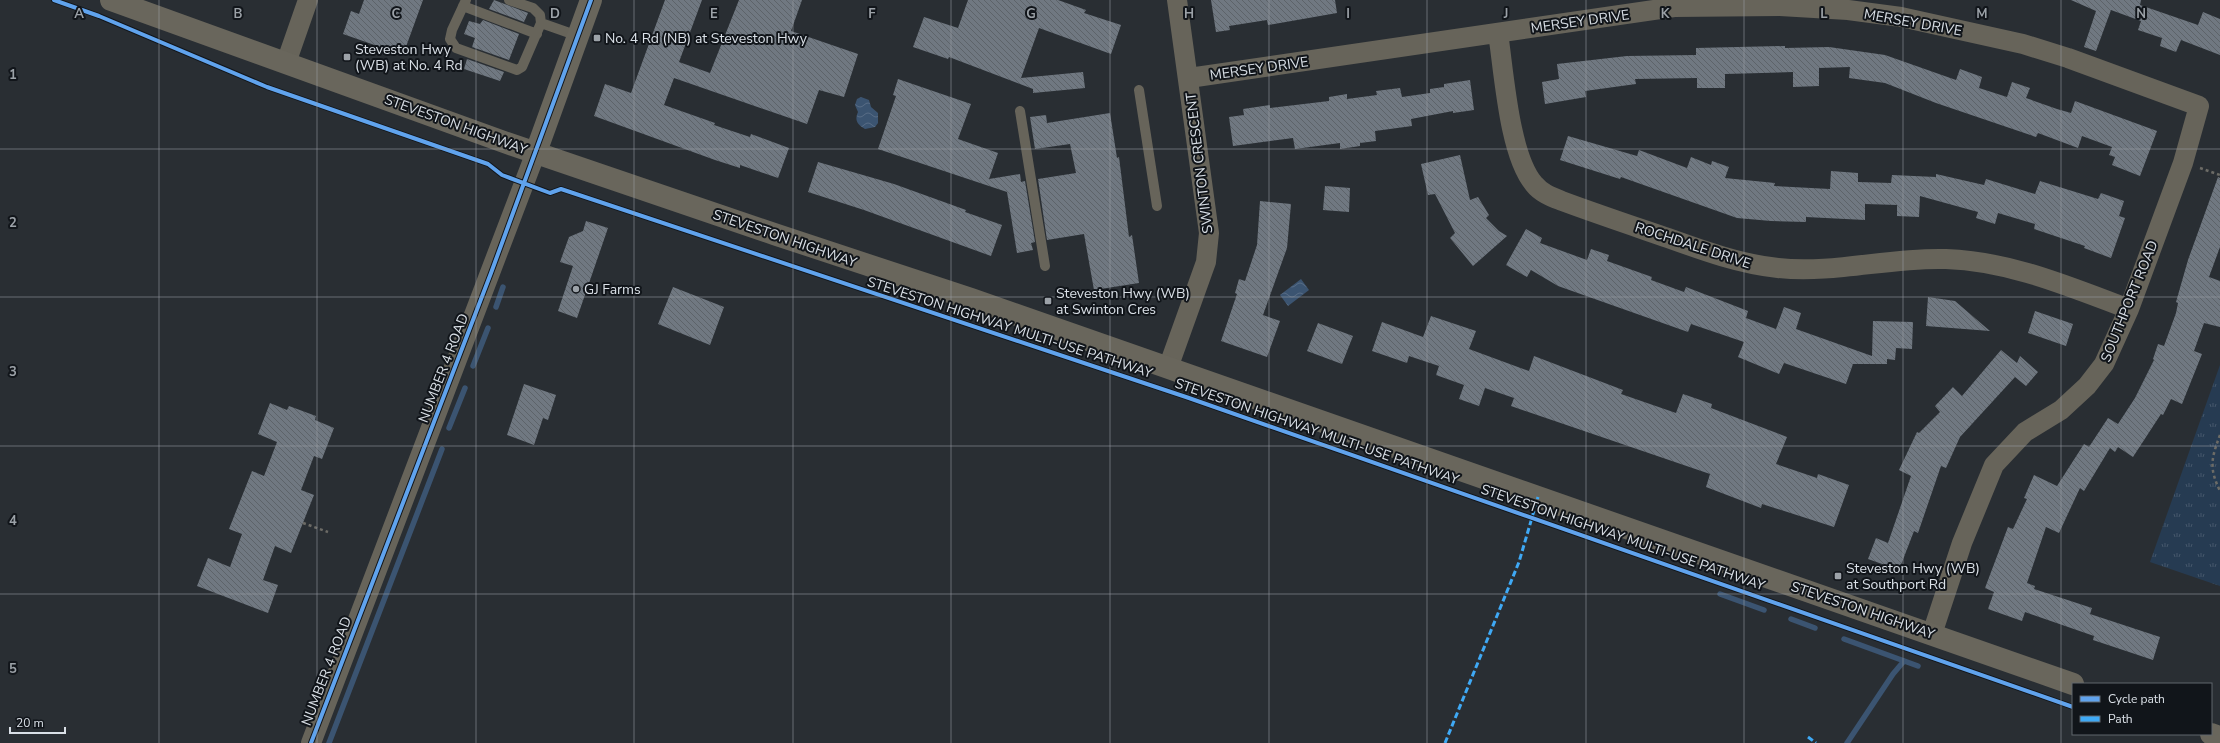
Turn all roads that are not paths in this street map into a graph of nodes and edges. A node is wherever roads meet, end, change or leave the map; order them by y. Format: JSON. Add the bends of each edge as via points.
{"nodes":[{"id":1,"x":111,"y":0,"type":"edge"},
{"id":2,"x":308,"y":0,"type":"edge"},
{"id":3,"x":509,"y":0,"type":"edge"},
{"id":4,"x":591,"y":0,"type":"edge"},
{"id":5,"x":1177,"y":0,"type":"edge"},
{"id":6,"x":464,"y":3,"type":"edge"},
{"id":7,"x":1674,"y":4,"type":"edge"},
{"id":8,"x":541,"y":23,"type":"junction"},
{"id":9,"x":1498,"y":33,"type":"junction"},
{"id":10,"x":536,"y":34,"type":"junction"},
{"id":11,"x":578,"y":36,"type":"junction"},
{"id":12,"x":286,"y":63,"type":"junction"},
{"id":13,"x":1189,"y":78,"type":"junction"},
{"id":14,"x":1139,"y":90,"type":"dead end"},
{"id":15,"x":2199,"y":106,"type":"joint"},
{"id":16,"x":1020,"y":111,"type":"dead end"},
{"id":17,"x":536,"y":152,"type":"junction"},
{"id":18,"x":1157,"y":206,"type":"dead end"},
{"id":19,"x":1045,"y":266,"type":"dead end"},
{"id":20,"x":2129,"y":309,"type":"junction"},
{"id":21,"x":1168,"y":368,"type":"junction"},
{"id":22,"x":1932,"y":634,"type":"junction"},
{"id":23,"x":2072,"y":684,"type":"edge"},
{"id":24,"x":310,"y":743,"type":"edge"}],
"edges":[{"from":1,"to":12,"type":"main road","name":"STEVESTON HIGHWAY"},
{"from":2,"to":12,"type":"street"},
{"from":3,"to":8,"type":"lane","via":[[533,8],[540,15]]},
{"from":4,"to":11,"type":"main road","name":"NUMBER 4 ROAD"},
{"from":5,"to":13,"type":"street","name":"SWINTON CRESCENT"},
{"from":6,"to":10,"type":"lane"},
{"from":6,"to":10,"type":"lane","via":[[450,39],[456,48],[517,70],[522,67]]},
{"from":7,"to":9,"type":"street","name":"MERSEY DRIVE"},
{"from":7,"to":15,"type":"street","name":"MERSEY DRIVE","via":[[1780,6],[1848,10],[1901,17],[2022,44]]},
{"from":8,"to":10,"type":"lane"},
{"from":8,"to":11,"type":"lane"},
{"from":9,"to":13,"type":"street","name":"MERSEY DRIVE"},
{"from":9,"to":20,"type":"street","name":"ROCHDALE DRIVE","via":[[1513,129],[1521,159],[1534,184],[1544,193],[1562,201],[1712,254],[1755,265],[1819,268],[1920,259],[1973,261],[2035,275]]},
{"from":11,"to":17,"type":"main road","name":"NUMBER 4 ROAD"},
{"from":12,"to":17,"type":"main road","name":"STEVESTON HIGHWAY"},
{"from":13,"to":21,"type":"street","name":"SWINTON CRESCENT","via":[[1209,233],[1206,262]]},
{"from":14,"to":18,"type":"lane"},
{"from":15,"to":20,"type":"street","name":"SOUTHPORT ROAD","via":[[2183,163]]},
{"from":16,"to":19,"type":"lane"},
{"from":17,"to":21,"type":"main road","name":"STEVESTON HIGHWAY"},
{"from":17,"to":24,"type":"street","name":"NUMBER 4 ROAD"},
{"from":20,"to":22,"type":"street","name":"SOUTHPORT ROAD","via":[[2104,364],[2086,386],[2061,410],[2025,432],[1994,465],[1962,543]]},
{"from":21,"to":22,"type":"main road","name":"STEVESTON HIGHWAY"},
{"from":22,"to":23,"type":"main road","name":"STEVESTON HIGHWAY"}]}
